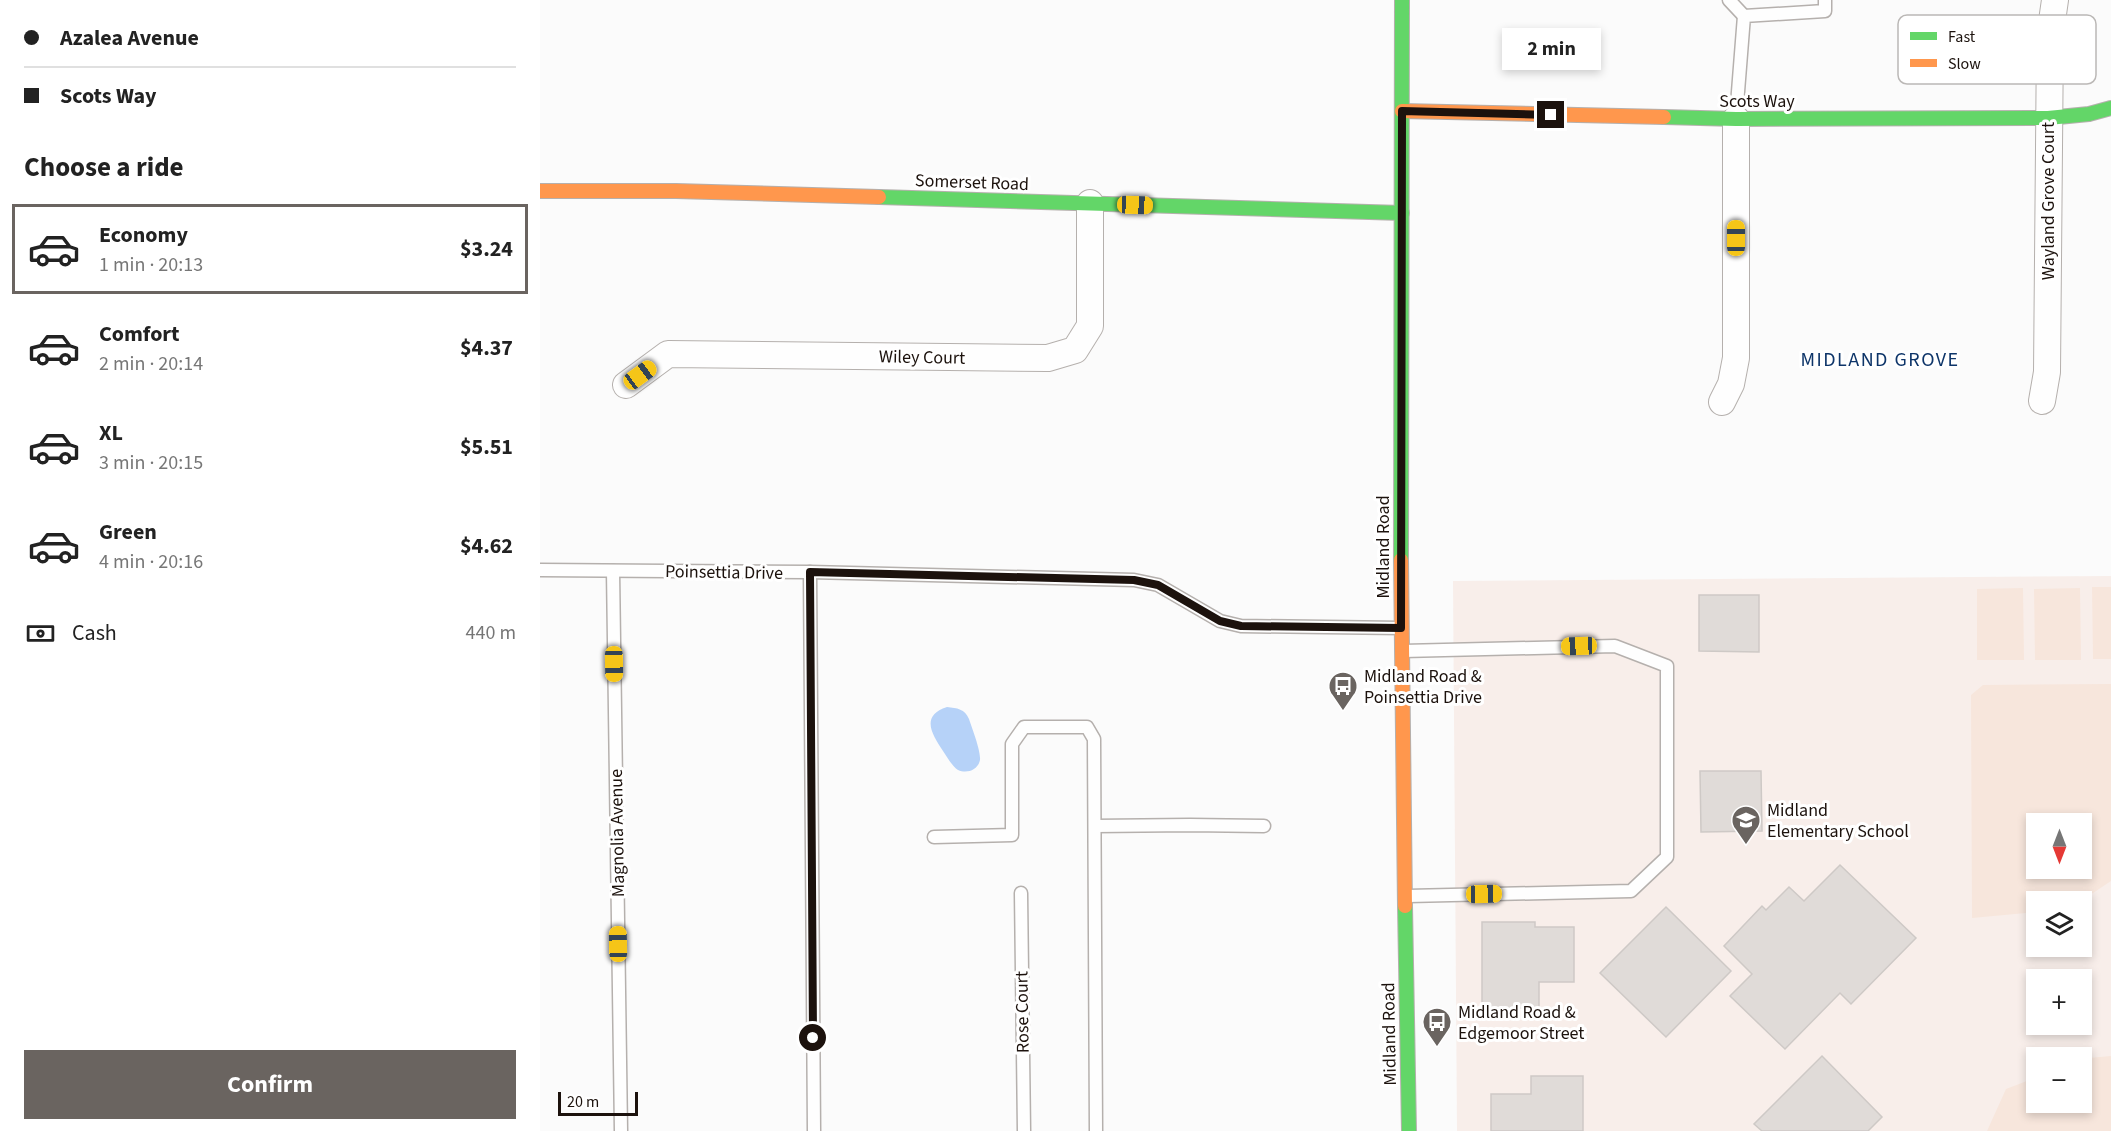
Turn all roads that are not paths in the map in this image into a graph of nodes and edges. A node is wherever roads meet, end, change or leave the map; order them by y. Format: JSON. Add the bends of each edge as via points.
{"nodes":[{"id":1,"x":1402,"y":0,"type":"edge"},
{"id":2,"x":1729,"y":0,"type":"edge"},
{"id":3,"x":1825,"y":0,"type":"edge"},
{"id":4,"x":2055,"y":0,"type":"edge"},
{"id":5,"x":2053,"y":15,"type":"edge"},
{"id":6,"x":1744,"y":16,"type":"junction"},
{"id":7,"x":2049,"y":84,"type":"edge"},
{"id":8,"x":2111,"y":108,"type":"edge"},
{"id":9,"x":1402,"y":111,"type":"junction"},
{"id":10,"x":2048,"y":118,"type":"junction"},
{"id":11,"x":1736,"y":119,"type":"junction"},
{"id":12,"x":540,"y":191,"type":"edge"},
{"id":13,"x":1090,"y":203,"type":"junction"},
{"id":14,"x":1402,"y":213,"type":"junction"},
{"id":15,"x":626,"y":385,"type":"dead end"},
{"id":16,"x":2042,"y":401,"type":"dead end"},
{"id":17,"x":1722,"y":402,"type":"dead end"},
{"id":18,"x":540,"y":570,"type":"edge"},
{"id":19,"x":613,"y":571,"type":"junction"},
{"id":20,"x":810,"y":572,"type":"junction"},
{"id":21,"x":1401,"y":628,"type":"junction"},
{"id":22,"x":1401,"y":651,"type":"junction"},
{"id":23,"x":1095,"y":826,"type":"junction"},
{"id":24,"x":1264,"y":826,"type":"dead end"},
{"id":25,"x":934,"y":837,"type":"dead end"},
{"id":26,"x":1021,"y":893,"type":"dead end"},
{"id":27,"x":1403,"y":896,"type":"junction"},
{"id":28,"x":621,"y":1131,"type":"edge"},
{"id":29,"x":814,"y":1131,"type":"edge"},
{"id":30,"x":1024,"y":1131,"type":"edge"},
{"id":31,"x":1096,"y":1131,"type":"edge"},
{"id":32,"x":1409,"y":1131,"type":"edge"}],
"edges":[{"from":1,"to":9,"type":"street","name":"Midland Road"},
{"from":2,"to":6,"type":"lane"},
{"from":3,"to":6,"type":"lane","via":[[1825,11]]},
{"from":4,"to":5,"type":"street","name":"Wayland Grove Court"},
{"from":6,"to":11,"type":"lane"},
{"from":7,"to":10,"type":"street","name":"Wayland Grove Court"},
{"from":8,"to":10,"type":"street","name":"Scots Way"},
{"from":9,"to":11,"type":"street","name":"Scots Way"},
{"from":9,"to":14,"type":"street","name":"Midland Road"},
{"from":10,"to":11,"type":"street","name":"Scots Way"},
{"from":10,"to":16,"type":"street","name":"Wayland Grove Court","via":[[2047,372]]},
{"from":11,"to":17,"type":"street","via":[[1736,358],[1731,384]]},
{"from":12,"to":13,"type":"street","name":"Somerset Road"},
{"from":13,"to":14,"type":"street","name":"Somerset Road"},
{"from":13,"to":15,"type":"street","name":"Wiley Court","via":[[1090,326],[1075,350],[1048,358],[668,354]]},
{"from":14,"to":21,"type":"street","name":"Midland Road"},
{"from":18,"to":19,"type":"lane","name":"Poinsettia Drive"},
{"from":19,"to":20,"type":"lane","name":"Poinsettia Drive"},
{"from":19,"to":28,"type":"lane","name":"Magnolia Avenue"},
{"from":20,"to":21,"type":"lane","name":"Poinsettia Drive","via":[[1134,580],[1158,585],[1220,621],[1241,626]]},
{"from":20,"to":29,"type":"lane"},
{"from":21,"to":22,"type":"street","name":"Midland Road"},
{"from":22,"to":27,"type":"street","name":"Midland Road"},
{"from":22,"to":27,"type":"lane","via":[[1615,646],[1668,666],[1668,857],[1631,891]]},
{"from":23,"to":24,"type":"lane"},
{"from":23,"to":25,"type":"lane","via":[[1094,739],[1087,727],[1024,727],[1012,744],[1012,835]]},
{"from":23,"to":31,"type":"lane"},
{"from":26,"to":30,"type":"lane","name":"Rose Court"},
{"from":27,"to":32,"type":"street","name":"Midland Road"}]}
